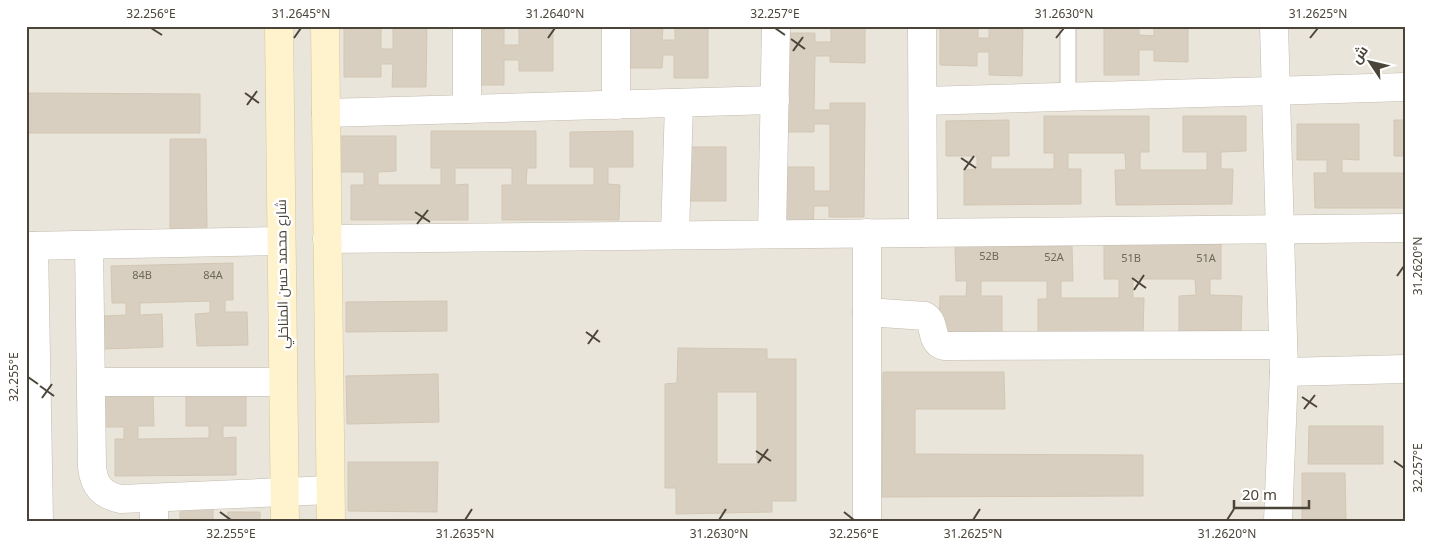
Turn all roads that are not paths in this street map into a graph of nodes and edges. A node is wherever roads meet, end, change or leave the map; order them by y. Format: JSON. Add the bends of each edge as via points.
{"nodes":[{"id":1,"x":279,"y":26,"type":"edge"},
{"id":2,"x":325,"y":26,"type":"edge"},
{"id":3,"x":468,"y":26,"type":"edge"},
{"id":4,"x":616,"y":26,"type":"edge"},
{"id":5,"x":776,"y":26,"type":"edge"},
{"id":6,"x":922,"y":26,"type":"edge"},
{"id":7,"x":1068,"y":26,"type":"edge"},
{"id":8,"x":1274,"y":26,"type":"edge"},
{"id":9,"x":1406,"y":88,"type":"edge"},
{"id":10,"x":1276,"y":91,"type":"junction"},
{"id":11,"x":1068,"y":97,"type":"junction"},
{"id":12,"x":775,"y":100,"type":"junction"},
{"id":13,"x":923,"y":101,"type":"junction"},
{"id":14,"x":679,"y":103,"type":"junction"},
{"id":15,"x":616,"y":105,"type":"junction"},
{"id":16,"x":467,"y":109,"type":"junction"},
{"id":17,"x":326,"y":113,"type":"junction"},
{"id":18,"x":1406,"y":228,"type":"edge"},
{"id":19,"x":1281,"y":229,"type":"junction"},
{"id":20,"x":867,"y":233,"type":"junction"},
{"id":21,"x":923,"y":233,"type":"junction"},
{"id":22,"x":772,"y":234,"type":"junction"},
{"id":23,"x":675,"y":235,"type":"junction"},
{"id":24,"x":327,"y":239,"type":"junction"},
{"id":25,"x":281,"y":241,"type":"junction"},
{"id":26,"x":89,"y":245,"type":"junction"},
{"id":27,"x":30,"y":246,"type":"edge"},
{"id":28,"x":867,"y":312,"type":"junction"},
{"id":29,"x":1283,"y":358,"type":"junction"},
{"id":30,"x":1406,"y":369,"type":"edge"},
{"id":31,"x":92,"y":382,"type":"junction"},
{"id":32,"x":284,"y":382,"type":"junction"},
{"id":33,"x":330,"y":490,"type":"junction"},
{"id":34,"x":285,"y":492,"type":"junction"},
{"id":35,"x":154,"y":509,"type":"edge"},
{"id":36,"x":39,"y":521,"type":"edge"},
{"id":37,"x":286,"y":521,"type":"edge"},
{"id":38,"x":331,"y":521,"type":"edge"},
{"id":39,"x":868,"y":521,"type":"edge"},
{"id":40,"x":1278,"y":521,"type":"edge"}],
"edges":[{"from":1,"to":25,"type":"street","name":"شارع محمد حسن المناخلي"},
{"from":2,"to":17,"type":"street"},
{"from":3,"to":16,"type":"street"},
{"from":4,"to":15,"type":"street"},
{"from":5,"to":12,"type":"street"},
{"from":6,"to":13,"type":"street"},
{"from":7,"to":11,"type":"lane"},
{"from":8,"to":10,"type":"street"},
{"from":9,"to":10,"type":"street"},
{"from":10,"to":11,"type":"street"},
{"from":10,"to":19,"type":"street"},
{"from":11,"to":13,"type":"street"},
{"from":12,"to":14,"type":"street"},
{"from":12,"to":22,"type":"street"},
{"from":13,"to":21,"type":"street"},
{"from":14,"to":15,"type":"street"},
{"from":14,"to":23,"type":"street"},
{"from":15,"to":16,"type":"street"},
{"from":16,"to":17,"type":"street"},
{"from":17,"to":24,"type":"street"},
{"from":18,"to":19,"type":"street"},
{"from":19,"to":21,"type":"street"},
{"from":19,"to":29,"type":"street"},
{"from":20,"to":21,"type":"street"},
{"from":20,"to":22,"type":"street"},
{"from":20,"to":28,"type":"street"},
{"from":22,"to":23,"type":"street"},
{"from":23,"to":24,"type":"street"},
{"from":24,"to":33,"type":"street"},
{"from":25,"to":26,"type":"street"},
{"from":25,"to":32,"type":"street","name":"شارع محمد حسن المناخلي"},
{"from":26,"to":27,"type":"street"},
{"from":26,"to":31,"type":"street"},
{"from":27,"to":36,"type":"street"},
{"from":28,"to":29,"type":"street","via":[[925,316],[936,340],[944,346]]},
{"from":28,"to":39,"type":"street"},
{"from":29,"to":30,"type":"street"},
{"from":29,"to":40,"type":"street"},
{"from":31,"to":32,"type":"street"},
{"from":31,"to":35,"type":"street","via":[[92,467],[97,485],[112,497]]},
{"from":32,"to":34,"type":"street","name":"شارع محمد حسن المناخلي"},
{"from":33,"to":34,"type":"street"},
{"from":33,"to":38,"type":"street"},
{"from":34,"to":35,"type":"street"},
{"from":34,"to":37,"type":"street","name":"شارع محمد حسن المناخلي"}]}
